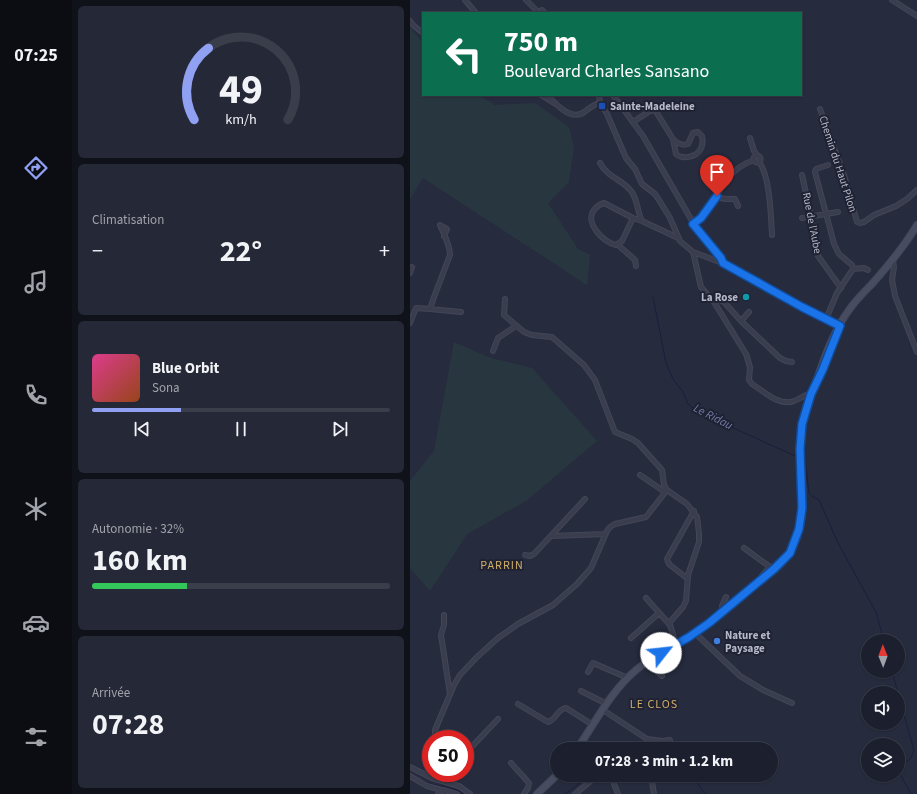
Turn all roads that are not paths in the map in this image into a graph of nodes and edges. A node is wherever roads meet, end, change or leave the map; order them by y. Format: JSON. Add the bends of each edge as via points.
{"nodes":[{"id":1,"x":465,"y":0,"type":"edge"},
{"id":2,"x":526,"y":0,"type":"edge"},
{"id":3,"x":892,"y":0,"type":"edge"},
{"id":4,"x":475,"y":12,"type":"edge"},
{"id":5,"x":537,"y":12,"type":"edge"},
{"id":6,"x":917,"y":16,"type":"edge"},
{"id":7,"x":410,"y":21,"type":"edge"},
{"id":8,"x":422,"y":32,"type":"edge"},
{"id":9,"x":542,"y":96,"type":"edge"},
{"id":10,"x":549,"y":96,"type":"edge"},
{"id":11,"x":614,"y":96,"type":"edge"},
{"id":12,"x":599,"y":99,"type":"edge"},
{"id":13,"x":556,"y":104,"type":"junction"},
{"id":14,"x":820,"y":109,"type":"dead end"},
{"id":15,"x":633,"y":122,"type":"junction"},
{"id":16,"x":750,"y":138,"type":"dead end"},
{"id":17,"x":673,"y":139,"type":"junction"},
{"id":18,"x":757,"y":155,"type":"junction"},
{"id":19,"x":754,"y":160,"type":"junction"},
{"id":20,"x":759,"y":162,"type":"junction"},
{"id":21,"x":600,"y":163,"type":"dead end"},
{"id":22,"x":828,"y":165,"type":"dead end"},
{"id":23,"x":802,"y":175,"type":"dead end"},
{"id":24,"x":917,"y":190,"type":"edge"},
{"id":25,"x":717,"y":196,"type":"junction"},
{"id":26,"x":738,"y":206,"type":"dead end"},
{"id":27,"x":838,"y":212,"type":"dead end"},
{"id":28,"x":825,"y":214,"type":"junction"},
{"id":29,"x":811,"y":216,"type":"junction"},
{"id":30,"x":633,"y":218,"type":"junction"},
{"id":31,"x":802,"y":218,"type":"dead end"},
{"id":32,"x":642,"y":221,"type":"junction"},
{"id":33,"x":693,"y":224,"type":"junction"},
{"id":34,"x":917,"y":225,"type":"edge"},
{"id":35,"x":772,"y":235,"type":"dead end"},
{"id":36,"x":444,"y":236,"type":"dead end"},
{"id":37,"x":678,"y":238,"type":"junction"},
{"id":38,"x":618,"y":245,"type":"junction"},
{"id":39,"x":693,"y":252,"type":"junction"},
{"id":40,"x":893,"y":260,"type":"junction"},
{"id":41,"x":723,"y":263,"type":"junction"},
{"id":42,"x":636,"y":266,"type":"dead end"},
{"id":43,"x":412,"y":267,"type":"dead end"},
{"id":44,"x":853,"y":269,"type":"junction"},
{"id":45,"x":868,"y":270,"type":"dead end"},
{"id":46,"x":410,"y":273,"type":"edge"},
{"id":47,"x":841,"y":288,"type":"junction"},
{"id":48,"x":505,"y":299,"type":"dead end"},
{"id":49,"x":714,"y":302,"type":"junction"},
{"id":50,"x":410,"y":306,"type":"edge"},
{"id":51,"x":416,"y":308,"type":"junction"},
{"id":52,"x":430,"y":309,"type":"junction"},
{"id":53,"x":461,"y":312,"type":"dead end"},
{"id":54,"x":749,"y":312,"type":"dead end"},
{"id":55,"x":826,"y":319,"type":"junction"},
{"id":56,"x":741,"y":321,"type":"junction"},
{"id":57,"x":410,"y":324,"type":"edge"},
{"id":58,"x":842,"y":324,"type":"junction"},
{"id":59,"x":516,"y":326,"type":"junction"},
{"id":60,"x":493,"y":351,"type":"dead end"},
{"id":61,"x":917,"y":352,"type":"edge"},
{"id":62,"x":792,"y":362,"type":"dead end"},
{"id":63,"x":816,"y":381,"type":"junction"},
{"id":64,"x":811,"y":394,"type":"junction"},
{"id":65,"x":640,"y":475,"type":"dead end"},
{"id":66,"x":666,"y":491,"type":"junction"},
{"id":67,"x":585,"y":499,"type":"dead end"},
{"id":68,"x":694,"y":511,"type":"junction"},
{"id":69,"x":606,"y":534,"type":"junction"},
{"id":70,"x":551,"y":536,"type":"junction"},
{"id":71,"x":744,"y":548,"type":"dead end"},
{"id":72,"x":525,"y":555,"type":"dead end"},
{"id":73,"x":781,"y":563,"type":"junction"},
{"id":74,"x":770,"y":567,"type":"junction"},
{"id":75,"x":688,"y":579,"type":"junction"},
{"id":76,"x":758,"y":583,"type":"junction"},
{"id":77,"x":726,"y":597,"type":"dead end"},
{"id":78,"x":646,"y":598,"type":"dead end"},
{"id":79,"x":725,"y":610,"type":"junction"},
{"id":80,"x":659,"y":613,"type":"junction"},
{"id":81,"x":444,"y":615,"type":"dead end"},
{"id":82,"x":670,"y":625,"type":"junction"},
{"id":83,"x":695,"y":633,"type":"junction"},
{"id":84,"x":631,"y":638,"type":"dead end"},
{"id":85,"x":676,"y":644,"type":"junction"},
{"id":86,"x":647,"y":662,"type":"junction"},
{"id":87,"x":588,"y":672,"type":"dead end"},
{"id":88,"x":662,"y":676,"type":"dead end"},
{"id":89,"x":628,"y":678,"type":"junction"},
{"id":90,"x":581,"y":691,"type":"dead end"},
{"id":91,"x":450,"y":694,"type":"junction"},
{"id":92,"x":792,"y":703,"type":"dead end"},
{"id":93,"x":518,"y":704,"type":"dead end"},
{"id":94,"x":605,"y":707,"type":"junction"},
{"id":95,"x":498,"y":719,"type":"dead end"},
{"id":96,"x":593,"y":725,"type":"junction"},
{"id":97,"x":435,"y":730,"type":"edge"},
{"id":98,"x":670,"y":740,"type":"dead end"},
{"id":99,"x":581,"y":742,"type":"edge"},
{"id":100,"x":474,"y":744,"type":"edge"},
{"id":101,"x":511,"y":763,"type":"dead end"},
{"id":102,"x":410,"y":767,"type":"edge"},
{"id":103,"x":422,"y":773,"type":"edge"},
{"id":104,"x":410,"y":776,"type":"edge"},
{"id":105,"x":446,"y":782,"type":"edge"},
{"id":106,"x":550,"y":782,"type":"edge"},
{"id":107,"x":590,"y":782,"type":"edge"},
{"id":108,"x":614,"y":782,"type":"edge"},
{"id":109,"x":652,"y":782,"type":"edge"},
{"id":110,"x":442,"y":790,"type":"junction"},
{"id":111,"x":438,"y":794,"type":"edge"},
{"id":112,"x":457,"y":794,"type":"edge"},
{"id":113,"x":470,"y":794,"type":"edge"},
{"id":114,"x":524,"y":794,"type":"edge"},
{"id":115,"x":537,"y":794,"type":"edge"},
{"id":116,"x":575,"y":794,"type":"edge"},
{"id":117,"x":618,"y":794,"type":"edge"},
{"id":118,"x":654,"y":794,"type":"edge"}],
"edges":[{"from":1,"to":4,"type":"street"},
{"from":2,"to":5,"type":"street"},
{"from":3,"to":6,"type":"street"},
{"from":7,"to":8,"type":"street"},
{"from":9,"to":13,"type":"street"},
{"from":10,"to":13,"type":"street"},
{"from":11,"to":15,"type":"street"},
{"from":12,"to":13,"type":"street","via":[[582,113],[575,114]]},
{"from":12,"to":37,"type":"street","via":[[626,158],[642,184],[659,200]]},
{"from":14,"to":24,"type":"street","name":"Chemin du Haut Pilon","via":[[842,169],[857,222],[864,222],[896,206]]},
{"from":15,"to":17,"type":"street","via":[[655,110]]},
{"from":15,"to":33,"type":"street"},
{"from":16,"to":18,"type":"street"},
{"from":17,"to":17,"type":"street","via":[[676,154],[681,158],[696,153],[702,145],[702,136],[698,132],[693,133],[687,144],[679,144]]},
{"from":18,"to":19,"type":"street"},
{"from":18,"to":20,"type":"street","via":[[761,158]]},
{"from":19,"to":20,"type":"street"},
{"from":19,"to":25,"type":"street","via":[[734,172]]},
{"from":20,"to":35,"type":"street","via":[[768,189]]},
{"from":21,"to":32,"type":"street","via":[[606,172],[632,192]]},
{"from":22,"to":28,"type":"street","via":[[816,169],[815,172]]},
{"from":23,"to":29,"type":"street","name":"Rue de l'Aube"},
{"from":25,"to":26,"type":"street","via":[[735,198]]},
{"from":25,"to":33,"type":"street","via":[[701,218]]},
{"from":27,"to":28,"type":"street"},
{"from":28,"to":29,"type":"street"},
{"from":28,"to":44,"type":"street","via":[[835,247]]},
{"from":29,"to":31,"type":"street"},
{"from":29,"to":47,"type":"street","name":"Rue de l'Aube","via":[[818,256]]},
{"from":30,"to":32,"type":"street"},
{"from":30,"to":38,"type":"street"},
{"from":30,"to":38,"type":"street","via":[[604,203],[598,205],[592,213],[592,225],[606,240]]},
{"from":32,"to":37,"type":"street"},
{"from":33,"to":41,"type":"street"},
{"from":34,"to":40,"type":"main road"},
{"from":36,"to":52,"type":"street","via":[[450,257]]},
{"from":37,"to":39,"type":"street"},
{"from":38,"to":42,"type":"street","via":[[635,260]]},
{"from":39,"to":41,"type":"street"},
{"from":39,"to":49,"type":"street","via":[[701,286]]},
{"from":40,"to":58,"type":"main road","via":[[850,308]]},
{"from":40,"to":61,"type":"street","via":[[893,291]]},
{"from":41,"to":55,"type":"street"},
{"from":43,"to":46,"type":"street"},
{"from":44,"to":45,"type":"street"},
{"from":44,"to":47,"type":"street"},
{"from":47,"to":55,"type":"street"},
{"from":48,"to":59,"type":"street","via":[[504,315]]},
{"from":49,"to":56,"type":"street","via":[[723,301]]},
{"from":49,"to":64,"type":"street","via":[[748,358],[748,378],[752,384],[786,403]]},
{"from":50,"to":51,"type":"street"},
{"from":51,"to":52,"type":"street"},
{"from":51,"to":57,"type":"street"},
{"from":52,"to":53,"type":"street"},
{"from":54,"to":56,"type":"street"},
{"from":55,"to":58,"type":"street"},
{"from":56,"to":62,"type":"street","via":[[783,360]]},
{"from":58,"to":63,"type":"main road"},
{"from":58,"to":63,"type":"main road","via":[[824,357]]},
{"from":59,"to":60,"type":"street","via":[[498,338]]},
{"from":59,"to":66,"type":"street","via":[[532,335],[552,337],[584,365],[595,380],[615,432],[638,443],[662,470]]},
{"from":63,"to":64,"type":"main road"},
{"from":64,"to":73,"type":"main road","via":[[801,431],[800,524],[793,546]]},
{"from":65,"to":66,"type":"street"},
{"from":66,"to":68,"type":"street","via":[[684,501]]},
{"from":66,"to":69,"type":"street","via":[[646,517],[615,524]]},
{"from":67,"to":70,"type":"street"},
{"from":68,"to":75,"type":"street","via":[[699,542]]},
{"from":68,"to":75,"type":"street","via":[[667,559],[670,565]]},
{"from":69,"to":70,"type":"street"},
{"from":69,"to":91,"type":"street","via":[[591,568],[577,584],[553,605],[510,629],[491,644],[460,675]]},
{"from":70,"to":72,"type":"street","via":[[532,555]]},
{"from":71,"to":74,"type":"street"},
{"from":73,"to":74,"type":"street"},
{"from":73,"to":76,"type":"main road"},
{"from":74,"to":76,"type":"street"},
{"from":75,"to":82,"type":"street","via":[[685,604],[671,620]]},
{"from":76,"to":79,"type":"main road"},
{"from":77,"to":79,"type":"street","via":[[722,606]]},
{"from":78,"to":80,"type":"street"},
{"from":79,"to":83,"type":"main road"},
{"from":80,"to":82,"type":"street"},
{"from":80,"to":84,"type":"street"},
{"from":81,"to":91,"type":"street","via":[[441,635]]},
{"from":82,"to":85,"type":"street"},
{"from":83,"to":85,"type":"main road"},
{"from":83,"to":92,"type":"street","via":[[740,676]]},
{"from":85,"to":86,"type":"main road"},
{"from":86,"to":88,"type":"street"},
{"from":86,"to":89,"type":"main road"},
{"from":87,"to":89,"type":"street","via":[[593,663]]},
{"from":89,"to":94,"type":"main road"},
{"from":90,"to":94,"type":"street"},
{"from":91,"to":97,"type":"street"},
{"from":93,"to":96,"type":"street","via":[[548,722],[562,708],[566,708]]},
{"from":94,"to":96,"type":"main road"},
{"from":94,"to":98,"type":"street","via":[[643,738]]},
{"from":95,"to":100,"type":"street"},
{"from":96,"to":99,"type":"main road"},
{"from":101,"to":114,"type":"street","via":[[529,783]]},
{"from":102,"to":103,"type":"street"},
{"from":104,"to":110,"type":"street","via":[[427,786]]},
{"from":105,"to":113,"type":"street","via":[[459,786]]},
{"from":106,"to":115,"type":"main road"},
{"from":107,"to":116,"type":"street"},
{"from":108,"to":117,"type":"street"},
{"from":109,"to":118,"type":"street"},
{"from":110,"to":111,"type":"street"},
{"from":110,"to":112,"type":"street"}]}
